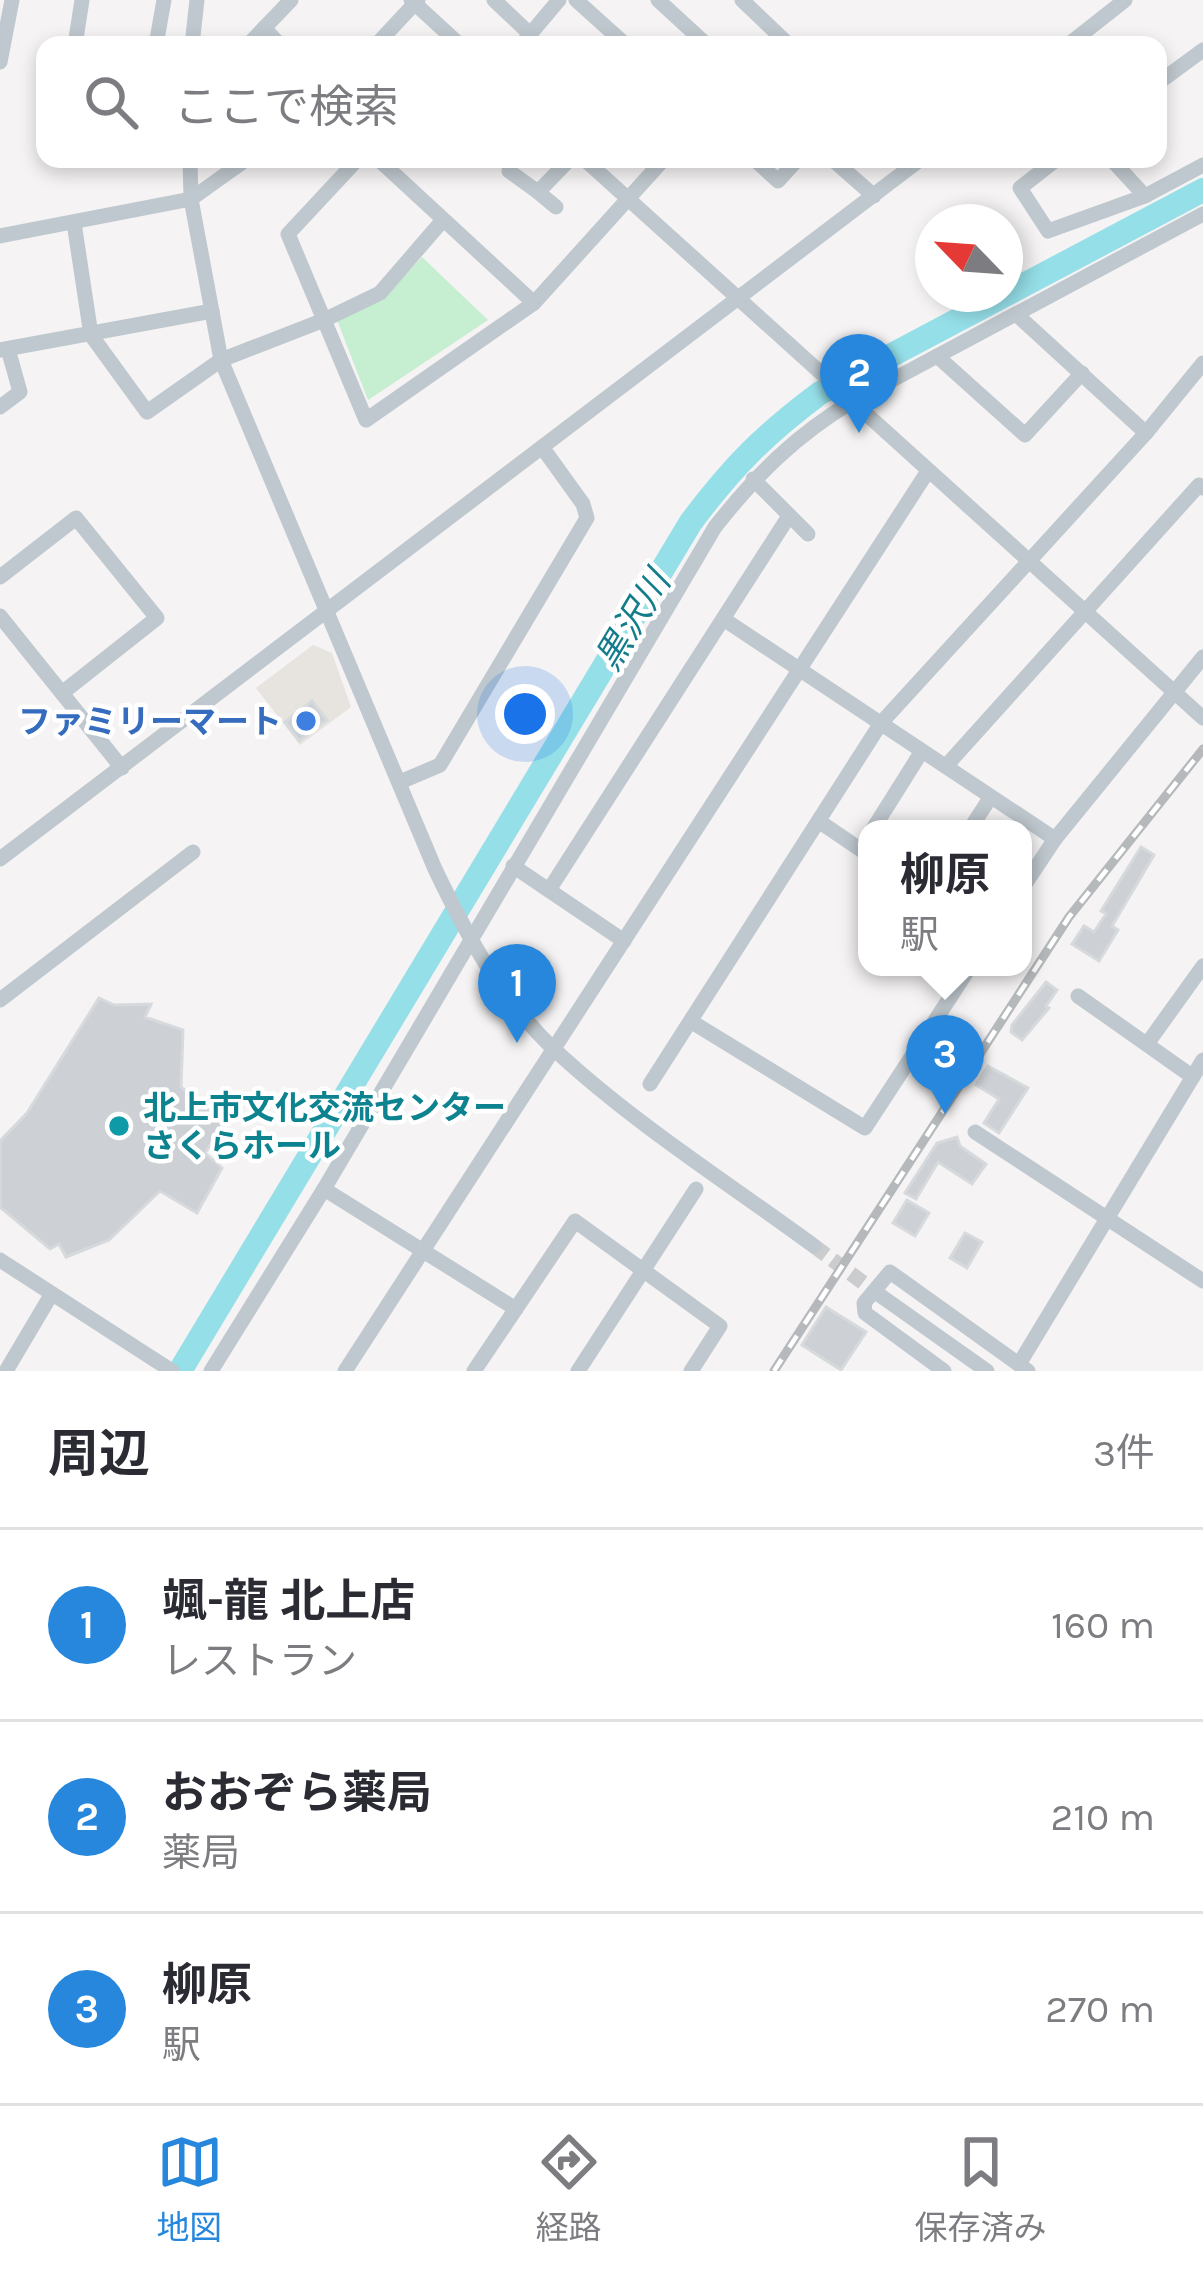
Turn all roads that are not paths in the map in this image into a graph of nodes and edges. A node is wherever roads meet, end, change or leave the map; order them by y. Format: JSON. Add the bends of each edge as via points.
{"nodes":[{"id":1,"x":12,"y":0,"type":"edge"},
{"id":2,"x":82,"y":0,"type":"edge"},
{"id":3,"x":164,"y":0,"type":"edge"},
{"id":4,"x":197,"y":0,"type":"edge"},
{"id":5,"x":291,"y":0,"type":"edge"},
{"id":6,"x":494,"y":0,"type":"edge"},
{"id":7,"x":560,"y":0,"type":"edge"},
{"id":8,"x":576,"y":0,"type":"edge"},
{"id":9,"x":658,"y":0,"type":"edge"},
{"id":10,"x":1125,"y":0,"type":"edge"},
{"id":11,"x":415,"y":1,"type":"edge"},
{"id":12,"x":751,"y":3,"type":"edge"},
{"id":13,"x":264,"y":28,"type":"junction"},
{"id":14,"x":76,"y":36,"type":"edge"},
{"id":15,"x":157,"y":36,"type":"edge"},
{"id":16,"x":194,"y":36,"type":"edge"},
{"id":17,"x":256,"y":36,"type":"edge"},
{"id":18,"x":272,"y":36,"type":"edge"},
{"id":19,"x":384,"y":36,"type":"edge"},
{"id":20,"x":451,"y":36,"type":"edge"},
{"id":21,"x":524,"y":36,"type":"edge"},
{"id":22,"x":529,"y":36,"type":"edge"},
{"id":23,"x":616,"y":36,"type":"edge"},
{"id":24,"x":697,"y":36,"type":"edge"},
{"id":25,"x":782,"y":36,"type":"edge"},
{"id":26,"x":1079,"y":36,"type":"edge"},
{"id":27,"x":1203,"y":50,"type":"edge"},
{"id":28,"x":0,"y":62,"type":"edge"},
{"id":29,"x":1167,"y":76,"type":"edge"},
{"id":30,"x":1203,"y":165,"type":"edge"},
{"id":31,"x":190,"y":168,"type":"edge"},
{"id":32,"x":235,"y":168,"type":"edge"},
{"id":33,"x":350,"y":168,"type":"edge"},
{"id":34,"x":388,"y":168,"type":"edge"},
{"id":35,"x":561,"y":168,"type":"edge"},
{"id":36,"x":594,"y":168,"type":"edge"},
{"id":37,"x":656,"y":168,"type":"edge"},
{"id":38,"x":764,"y":168,"type":"edge"},
{"id":39,"x":790,"y":168,"type":"edge"},
{"id":40,"x":842,"y":168,"type":"edge"},
{"id":41,"x":910,"y":168,"type":"edge"},
{"id":42,"x":1046,"y":168,"type":"edge"},
{"id":43,"x":1119,"y":168,"type":"edge"},
{"id":44,"x":509,"y":171,"type":"dead end"},
{"id":45,"x":538,"y":192,"type":"junction"},
{"id":46,"x":874,"y":196,"type":"junction"},
{"id":47,"x":1145,"y":196,"type":"junction"},
{"id":48,"x":191,"y":199,"type":"junction"},
{"id":49,"x":628,"y":199,"type":"junction"},
{"id":50,"x":556,"y":207,"type":"dead end"},
{"id":51,"x":1203,"y":214,"type":"edge"},
{"id":52,"x":443,"y":220,"type":"junction"},
{"id":53,"x":74,"y":223,"type":"junction"},
{"id":54,"x":0,"y":236,"type":"edge"},
{"id":55,"x":737,"y":296,"type":"junction"},
{"id":56,"x":534,"y":303,"type":"junction"},
{"id":57,"x":212,"y":311,"type":"junction"},
{"id":58,"x":1016,"y":314,"type":"junction"},
{"id":59,"x":324,"y":320,"type":"junction"},
{"id":60,"x":91,"y":335,"type":"junction"},
{"id":61,"x":4,"y":349,"type":"edge"},
{"id":62,"x":937,"y":356,"type":"junction"},
{"id":63,"x":221,"y":360,"type":"junction"},
{"id":64,"x":1203,"y":363,"type":"edge"},
{"id":65,"x":1082,"y":373,"type":"junction"},
{"id":66,"x":850,"y":399,"type":"junction"},
{"id":67,"x":0,"y":407,"type":"edge"},
{"id":68,"x":1146,"y":433,"type":"junction"},
{"id":69,"x":542,"y":447,"type":"junction"},
{"id":70,"x":928,"y":471,"type":"junction"},
{"id":71,"x":752,"y":479,"type":"junction"},
{"id":72,"x":1203,"y":488,"type":"edge"},
{"id":73,"x":789,"y":516,"type":"junction"},
{"id":74,"x":808,"y":534,"type":"dead end"},
{"id":75,"x":1027,"y":559,"type":"junction"},
{"id":76,"x":0,"y":578,"type":"edge"},
{"id":77,"x":328,"y":609,"type":"junction"},
{"id":78,"x":1087,"y":612,"type":"junction"},
{"id":79,"x":0,"y":616,"type":"edge"},
{"id":80,"x":725,"y":620,"type":"junction"},
{"id":81,"x":1203,"y":657,"type":"edge"},
{"id":82,"x":801,"y":670,"type":"junction"},
{"id":83,"x":1173,"y":690,"type":"junction"},
{"id":84,"x":62,"y":693,"type":"junction"},
{"id":85,"x":1203,"y":718,"type":"edge"},
{"id":86,"x":881,"y":723,"type":"junction"},
{"id":87,"x":922,"y":751,"type":"junction"},
{"id":88,"x":946,"y":766,"type":"junction"},
{"id":89,"x":122,"y":768,"type":"junction"},
{"id":90,"x":400,"y":782,"type":"junction"},
{"id":91,"x":990,"y":798,"type":"junction"},
{"id":92,"x":879,"y":820,"type":"edge"},
{"id":93,"x":976,"y":820,"type":"edge"},
{"id":94,"x":1026,"y":820,"type":"edge"},
{"id":95,"x":820,"y":822,"type":"junction"},
{"id":96,"x":1032,"y":824,"type":"edge"},
{"id":97,"x":1055,"y":838,"type":"junction"},
{"id":98,"x":858,"y":844,"type":"edge"},
{"id":99,"x":194,"y":852,"type":"dead end"},
{"id":100,"x":0,"y":859,"type":"edge"},
{"id":101,"x":512,"y":866,"type":"junction"},
{"id":102,"x":1032,"y":873,"type":"edge"},
{"id":103,"x":549,"y":890,"type":"junction"},
{"id":104,"x":469,"y":936,"type":"junction"},
{"id":105,"x":625,"y":941,"type":"junction"},
{"id":106,"x":1203,"y":966,"type":"edge"},
{"id":107,"x":964,"y":976,"type":"edge"},
{"id":108,"x":1078,"y":996,"type":"dead end"},
{"id":109,"x":0,"y":1000,"type":"edge"},
{"id":110,"x":692,"y":1022,"type":"junction"},
{"id":111,"x":1147,"y":1045,"type":"junction"},
{"id":112,"x":554,"y":1050,"type":"junction"},
{"id":113,"x":1203,"y":1060,"type":"edge"},
{"id":114,"x":1193,"y":1078,"type":"junction"},
{"id":115,"x":650,"y":1084,"type":"dead end"},
{"id":116,"x":975,"y":1132,"type":"dead end"},
{"id":117,"x":324,"y":1189,"type":"junction"},
{"id":118,"x":696,"y":1189,"type":"dead end"},
{"id":119,"x":1105,"y":1220,"type":"junction"},
{"id":120,"x":814,"y":1246,"type":"tunnel mouth"},
{"id":121,"x":424,"y":1252,"type":"junction"},
{"id":122,"x":0,"y":1260,"type":"edge"},
{"id":123,"x":643,"y":1271,"type":"junction"},
{"id":124,"x":1203,"y":1282,"type":"edge"},
{"id":125,"x":51,"y":1294,"type":"junction"},
{"id":126,"x":881,"y":1296,"type":"tunnel mouth"},
{"id":127,"x":516,"y":1309,"type":"junction"},
{"id":128,"x":1023,"y":1367,"type":"edge"},
{"id":129,"x":168,"y":1369,"type":"edge"},
{"id":130,"x":6,"y":1371,"type":"edge"},
{"id":131,"x":211,"y":1371,"type":"edge"},
{"id":132,"x":345,"y":1371,"type":"edge"},
{"id":133,"x":474,"y":1371,"type":"edge"},
{"id":134,"x":578,"y":1371,"type":"edge"},
{"id":135,"x":691,"y":1371,"type":"edge"},
{"id":136,"x":944,"y":1371,"type":"edge"},
{"id":137,"x":987,"y":1371,"type":"edge"}],
"edges":[{"from":1,"to":28,"type":"street"},
{"from":2,"to":14,"type":"street"},
{"from":3,"to":15,"type":"street"},
{"from":4,"to":16,"type":"street"},
{"from":5,"to":13,"type":"street"},
{"from":6,"to":21,"type":"street"},
{"from":7,"to":22,"type":"street"},
{"from":8,"to":23,"type":"street"},
{"from":9,"to":24,"type":"street"},
{"from":10,"to":26,"type":"street"},
{"from":11,"to":19,"type":"street"},
{"from":11,"to":20,"type":"street"},
{"from":12,"to":25,"type":"street"},
{"from":13,"to":17,"type":"street"},
{"from":13,"to":18,"type":"street"},
{"from":27,"to":29,"type":"street"},
{"from":30,"to":47,"type":"street"},
{"from":31,"to":48,"type":"street"},
{"from":32,"to":48,"type":"street"},
{"from":33,"to":59,"type":"street","via":[[288,234]]},
{"from":34,"to":52,"type":"street"},
{"from":35,"to":45,"type":"street"},
{"from":36,"to":49,"type":"street"},
{"from":37,"to":49,"type":"street"},
{"from":38,"to":39,"type":"street","via":[[778,181]]},
{"from":40,"to":46,"type":"street"},
{"from":41,"to":46,"type":"street"},
{"from":42,"to":47,"type":"street","via":[[1020,188],[1048,231]]},
{"from":43,"to":47,"type":"street"},
{"from":44,"to":45,"type":"street"},
{"from":45,"to":50,"type":"street"},
{"from":46,"to":55,"type":"street"},
{"from":48,"to":53,"type":"street"},
{"from":48,"to":57,"type":"street"},
{"from":49,"to":55,"type":"street"},
{"from":49,"to":56,"type":"street"},
{"from":51,"to":58,"type":"street"},
{"from":52,"to":56,"type":"street"},
{"from":52,"to":59,"type":"street","via":[[380,293]]},
{"from":53,"to":54,"type":"street"},
{"from":53,"to":60,"type":"street"},
{"from":55,"to":66,"type":"street"},
{"from":55,"to":69,"type":"street"},
{"from":56,"to":59,"type":"street","via":[[366,420]]},
{"from":57,"to":60,"type":"street"},
{"from":57,"to":63,"type":"street"},
{"from":58,"to":62,"type":"street"},
{"from":58,"to":65,"type":"street"},
{"from":59,"to":63,"type":"street"},
{"from":60,"to":61,"type":"street"},
{"from":60,"to":63,"type":"street","via":[[147,412]]},
{"from":61,"to":67,"type":"street","via":[[20,392]]},
{"from":62,"to":65,"type":"street","via":[[1025,435]]},
{"from":62,"to":66,"type":"street"},
{"from":63,"to":77,"type":"street"},
{"from":64,"to":68,"type":"street"},
{"from":65,"to":68,"type":"street"},
{"from":66,"to":70,"type":"street"},
{"from":66,"to":71,"type":"street"},
{"from":68,"to":75,"type":"street"},
{"from":69,"to":77,"type":"street"},
{"from":69,"to":90,"type":"street","via":[[586,518],[440,765]]},
{"from":70,"to":75,"type":"street"},
{"from":70,"to":82,"type":"street"},
{"from":71,"to":73,"type":"street"},
{"from":71,"to":101,"type":"street"},
{"from":72,"to":78,"type":"street"},
{"from":73,"to":74,"type":"street"},
{"from":73,"to":80,"type":"street"},
{"from":75,"to":78,"type":"street"},
{"from":75,"to":86,"type":"street"},
{"from":76,"to":84,"type":"street","via":[[76,518],[157,618]]},
{"from":77,"to":89,"type":"street"},
{"from":77,"to":90,"type":"street"},
{"from":78,"to":83,"type":"street"},
{"from":78,"to":88,"type":"street"},
{"from":79,"to":84,"type":"street"},
{"from":80,"to":82,"type":"street"},
{"from":80,"to":103,"type":"street"},
{"from":81,"to":83,"type":"street"},
{"from":82,"to":86,"type":"street"},
{"from":82,"to":105,"type":"street"},
{"from":83,"to":85,"type":"street"},
{"from":83,"to":97,"type":"street"},
{"from":84,"to":89,"type":"street"},
{"from":86,"to":87,"type":"street"},
{"from":86,"to":95,"type":"street"},
{"from":87,"to":88,"type":"street"},
{"from":87,"to":92,"type":"street"},
{"from":88,"to":91,"type":"street"},
{"from":89,"to":100,"type":"street"},
{"from":90,"to":104,"type":"street"},
{"from":91,"to":93,"type":"street"},
{"from":91,"to":94,"type":"street"},
{"from":95,"to":98,"type":"street"},
{"from":95,"to":110,"type":"street"},
{"from":96,"to":97,"type":"street"},
{"from":97,"to":102,"type":"street"},
{"from":99,"to":109,"type":"street"},
{"from":101,"to":103,"type":"street"},
{"from":101,"to":104,"type":"street"},
{"from":103,"to":105,"type":"street"},
{"from":104,"to":112,"type":"street"},
{"from":104,"to":117,"type":"street"},
{"from":105,"to":112,"type":"street"},
{"from":106,"to":111,"type":"street"},
{"from":107,"to":110,"type":"street","via":[[865,1128]]},
{"from":108,"to":111,"type":"street"},
{"from":110,"to":115,"type":"street"},
{"from":111,"to":114,"type":"street"},
{"from":112,"to":120,"type":"street"},
{"from":112,"to":121,"type":"street"},
{"from":113,"to":114,"type":"street"},
{"from":114,"to":119,"type":"street"},
{"from":116,"to":119,"type":"street"},
{"from":117,"to":121,"type":"street"},
{"from":117,"to":131,"type":"street"},
{"from":118,"to":123,"type":"street"},
{"from":119,"to":124,"type":"street"},
{"from":119,"to":128,"type":"street"},
{"from":121,"to":127,"type":"street"},
{"from":121,"to":132,"type":"street"},
{"from":122,"to":125,"type":"street"},
{"from":123,"to":127,"type":"street","via":[[574,1221]]},
{"from":123,"to":134,"type":"street"},
{"from":123,"to":135,"type":"street","via":[[720,1326]]},
{"from":125,"to":129,"type":"street"},
{"from":125,"to":130,"type":"street"},
{"from":126,"to":137,"type":"street"},
{"from":127,"to":133,"type":"street"},
{"from":128,"to":136,"type":"street","via":[[890,1272],[864,1303],[865,1313]]}]}
